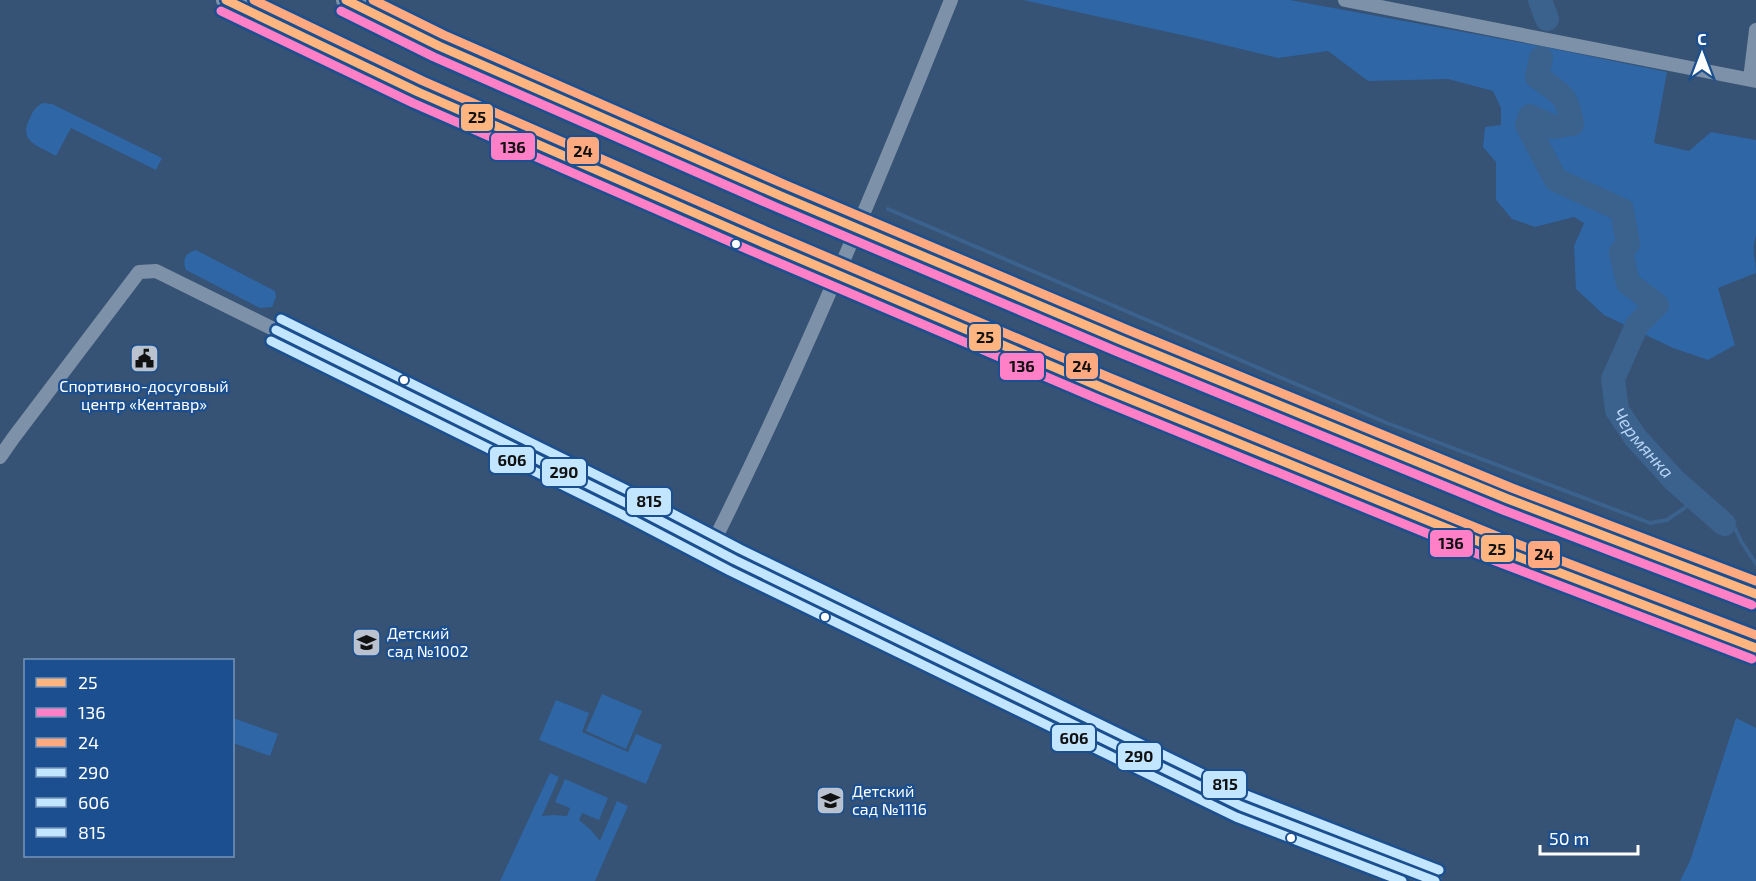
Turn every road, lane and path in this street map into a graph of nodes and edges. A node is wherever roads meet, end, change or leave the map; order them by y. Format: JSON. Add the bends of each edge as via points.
{"nodes":[{"id":1,"x":226,"y":0,"type":"edge"},
{"id":2,"x":346,"y":0,"type":"edge"},
{"id":3,"x":951,"y":0,"type":"edge"},
{"id":4,"x":1345,"y":0,"type":"edge"},
{"id":5,"x":1756,"y":30,"type":"edge"},
{"id":6,"x":1753,"y":80,"type":"edge"},
{"id":7,"x":0,"y":457,"type":"edge"},
{"id":8,"x":711,"y":548,"type":"junction"},
{"id":9,"x":1756,"y":594,"type":"edge"},
{"id":10,"x":1756,"y":648,"type":"edge"},
{"id":11,"x":1435,"y":881,"type":"edge"}],
"edges":[{"from":1,"to":10,"type":"highway","via":[[418,92],[1103,388],[1490,546]]},
{"from":2,"to":9,"type":"highway","via":[[439,46],[1123,341],[1508,499]]},
{"from":3,"to":8,"type":"street","via":[[810,339]]},
{"from":4,"to":6,"type":"street"},
{"from":5,"to":6,"type":"street"},
{"from":7,"to":8,"type":"street","via":[[139,272],[156,271]]},
{"from":8,"to":11,"type":"street","via":[[1241,806]]}]}
